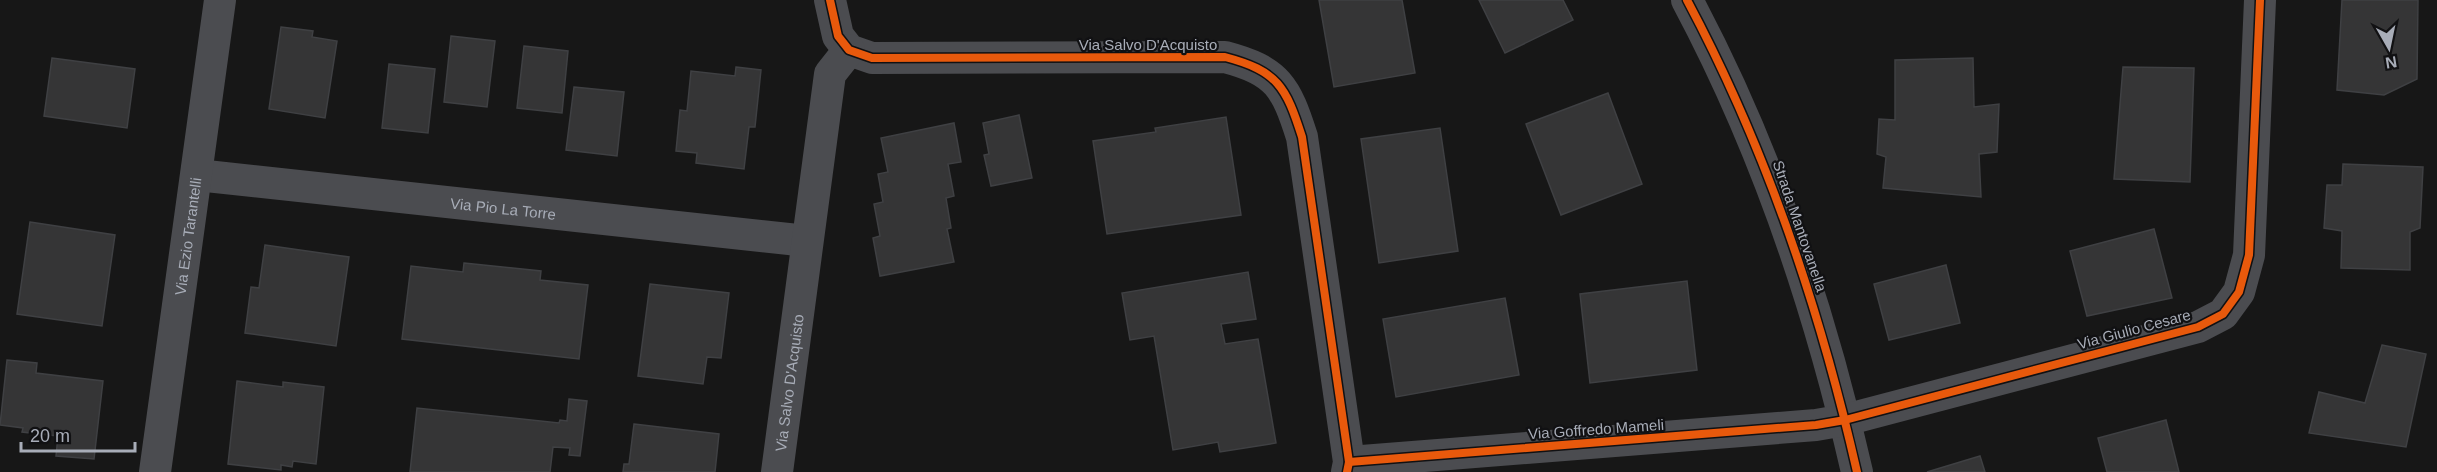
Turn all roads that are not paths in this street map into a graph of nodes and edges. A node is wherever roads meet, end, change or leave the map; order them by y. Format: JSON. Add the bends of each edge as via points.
{"nodes":[{"id":1,"x":220,"y":0,"type":"edge"},
{"id":2,"x":830,"y":0,"type":"edge"},
{"id":3,"x":1687,"y":0,"type":"edge"},
{"id":4,"x":2260,"y":0,"type":"edge"},
{"id":5,"x":849,"y":50,"type":"junction"},
{"id":6,"x":197,"y":175,"type":"junction"},
{"id":7,"x":807,"y":241,"type":"junction"},
{"id":8,"x":1845,"y":420,"type":"junction"},
{"id":9,"x":1348,"y":467,"type":"edge"},
{"id":10,"x":155,"y":472,"type":"edge"},
{"id":11,"x":777,"y":472,"type":"edge"},
{"id":12,"x":1857,"y":472,"type":"edge"}],
"edges":[{"from":1,"to":6,"type":"street","name":"Via Ezio Tarantelli"},
{"from":2,"to":5,"type":"street","via":[[838,36]]},
{"from":3,"to":8,"type":"street","name":"Strada Mantovanella","via":[[1763,161],[1808,287]]},
{"from":4,"to":8,"type":"street","name":"Via Giulio Cesare","via":[[2248,255],[2239,292],[2223,314],[2198,327]]},
{"from":5,"to":7,"type":"street","name":"Via Salvo D'Acquisto","via":[[830,74]]},
{"from":5,"to":9,"type":"street","name":"Via Salvo D'Acquisto","via":[[872,58],[1225,57],[1251,64],[1277,80],[1292,105],[1302,137]]},
{"from":6,"to":7,"type":"street","name":"Via Pio La Torre"},
{"from":6,"to":10,"type":"street","name":"Via Ezio Tarantelli"},
{"from":7,"to":11,"type":"street","name":"Via Salvo D'Acquisto"},
{"from":8,"to":9,"type":"street","name":"Via Goffredo Mameli"},
{"from":8,"to":12,"type":"street","name":"Strada Mantovanella"}]}
